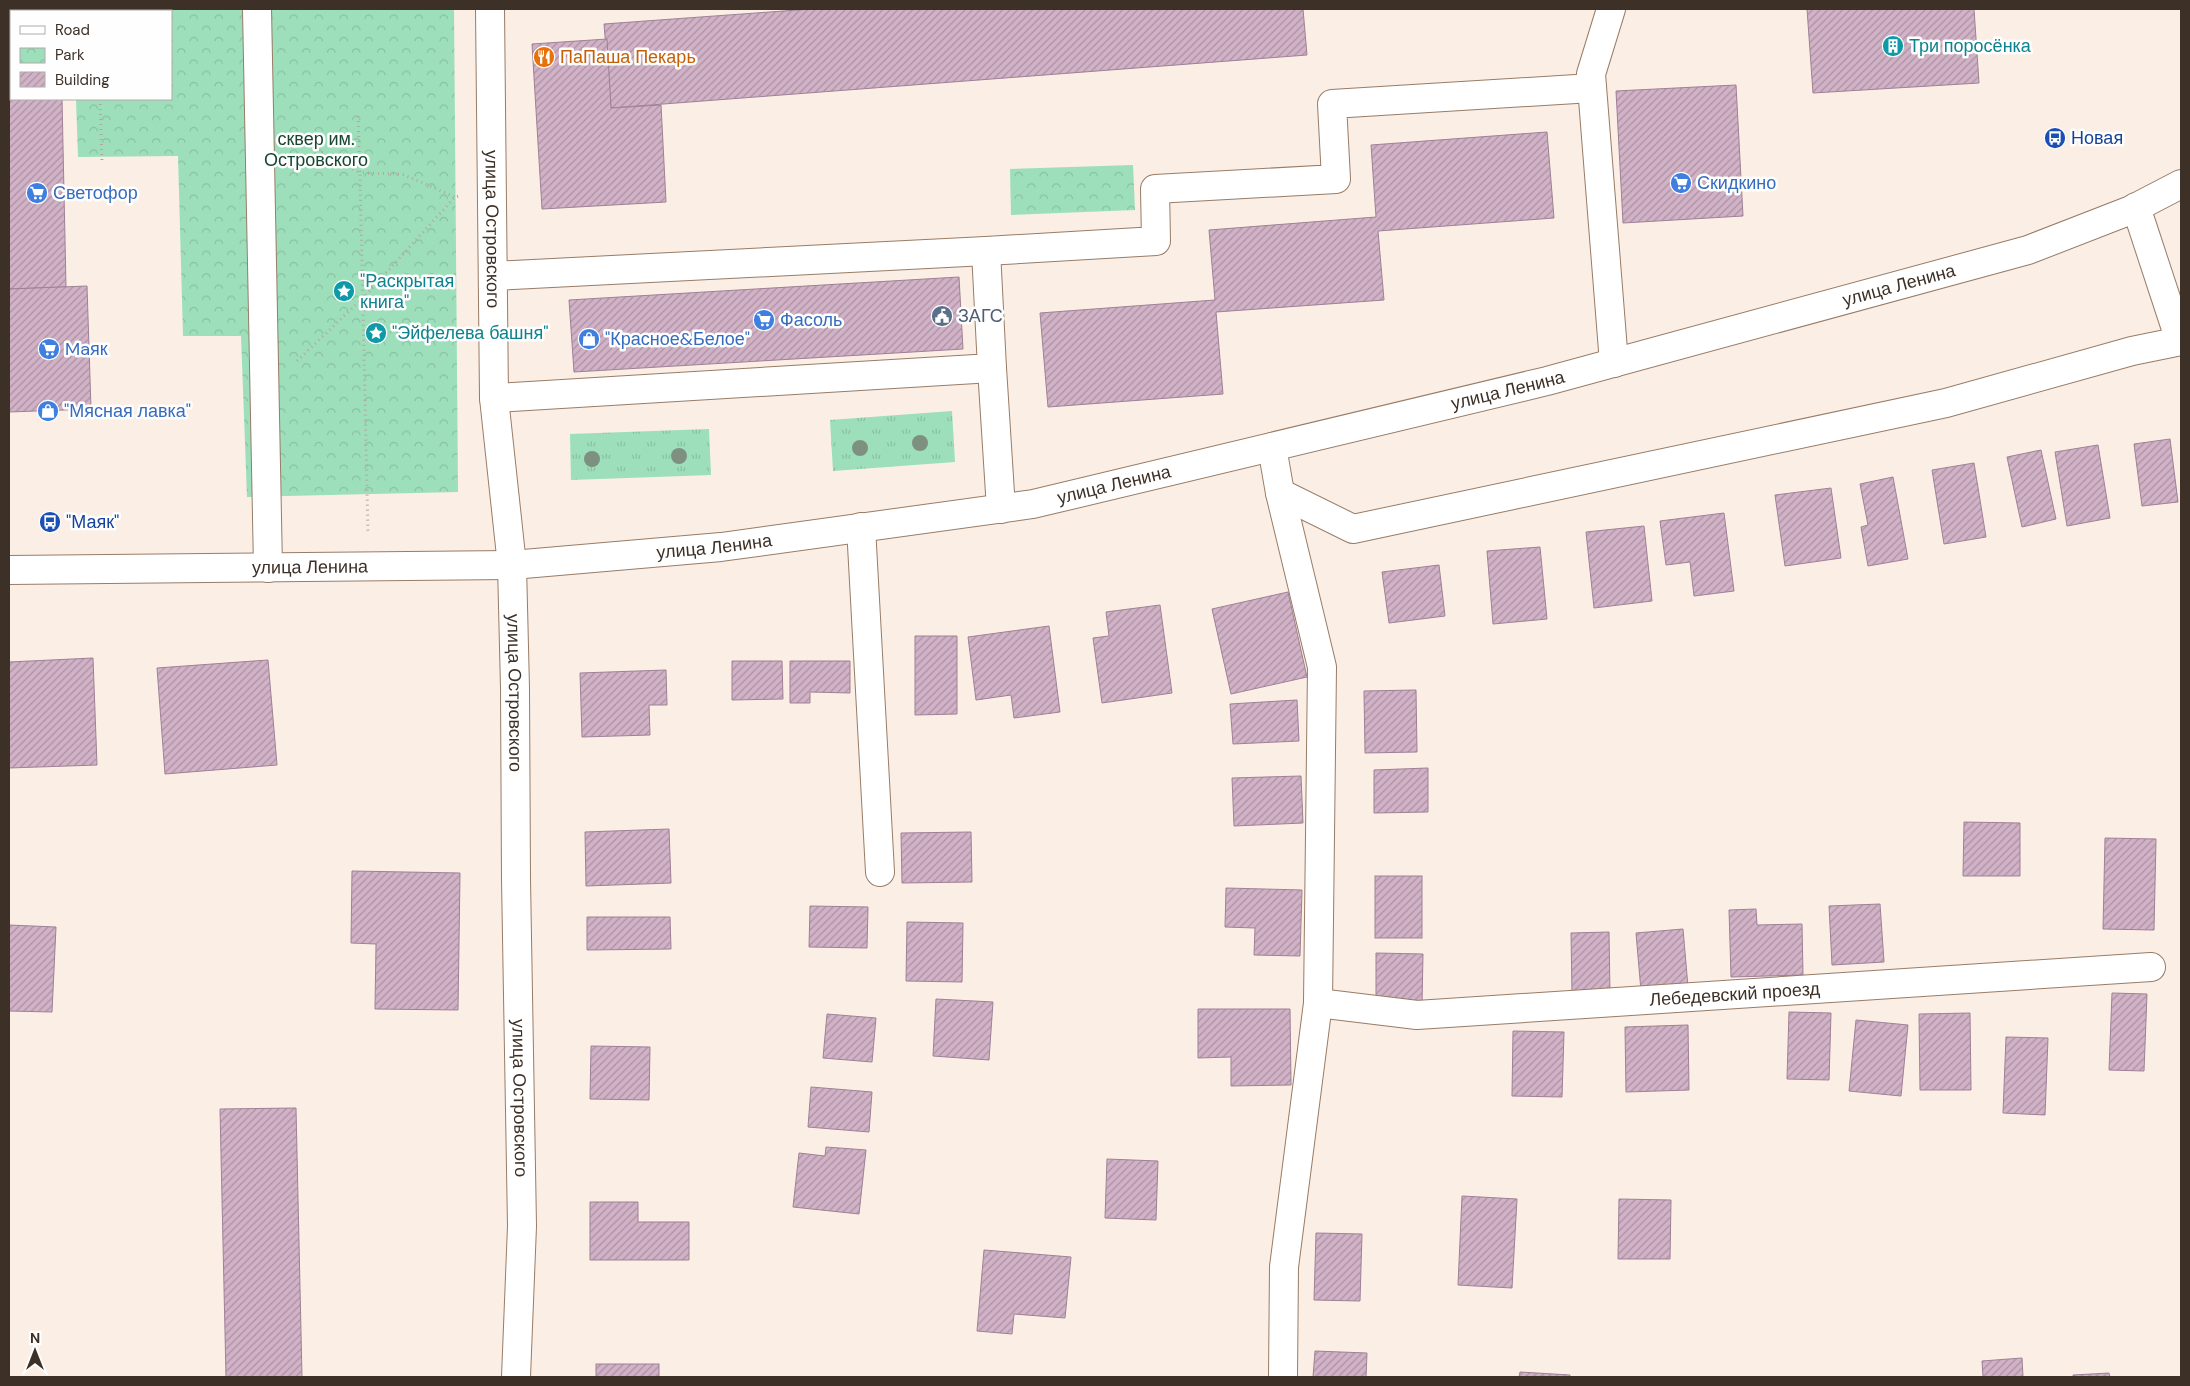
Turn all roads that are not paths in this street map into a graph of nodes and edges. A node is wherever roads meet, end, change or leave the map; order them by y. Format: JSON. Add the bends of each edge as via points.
{"nodes":[{"id":1,"x":257,"y":9,"type":"edge"},
{"id":2,"x":490,"y":9,"type":"edge"},
{"id":3,"x":1611,"y":9,"type":"edge"},
{"id":4,"x":1592,"y":88,"type":"junction"},
{"id":5,"x":2181,"y":184,"type":"edge"},
{"id":6,"x":2136,"y":208,"type":"junction"},
{"id":7,"x":986,"y":251,"type":"junction"},
{"id":8,"x":493,"y":276,"type":"junction"},
{"id":9,"x":2181,"y":341,"type":"edge"},
{"id":10,"x":1614,"y":363,"type":"junction"},
{"id":11,"x":992,"y":368,"type":"junction"},
{"id":12,"x":494,"y":398,"type":"junction"},
{"id":13,"x":1272,"y":447,"type":"junction"},
{"id":14,"x":1280,"y":493,"type":"junction"},
{"id":15,"x":1001,"y":509,"type":"junction"},
{"id":16,"x":861,"y":527,"type":"junction"},
{"id":17,"x":512,"y":565,"type":"junction"},
{"id":18,"x":268,"y":568,"type":"junction"},
{"id":19,"x":9,"y":570,"type":"edge"},
{"id":20,"x":880,"y":872,"type":"dead end"},
{"id":21,"x":2151,"y":967,"type":"dead end"},
{"id":22,"x":1318,"y":1003,"type":"junction"},
{"id":23,"x":517,"y":1341,"type":"junction"},
{"id":24,"x":507,"y":1377,"type":"edge"},
{"id":25,"x":516,"y":1377,"type":"edge"},
{"id":26,"x":1284,"y":1377,"type":"edge"}],
"edges":[{"from":1,"to":18,"type":"street"},
{"from":2,"to":8,"type":"street","name":"улица Островского"},
{"from":3,"to":4,"type":"street","via":[[1591,74]]},
{"from":4,"to":7,"type":"street","via":[[1332,104],[1336,179],[1155,189],[1156,241]]},
{"from":4,"to":10,"type":"street"},
{"from":5,"to":6,"type":"street","name":"улица Ленина"},
{"from":6,"to":9,"type":"street"},
{"from":6,"to":10,"type":"street","name":"улица Ленина","via":[[2028,250]]},
{"from":7,"to":8,"type":"street"},
{"from":7,"to":11,"type":"street"},
{"from":8,"to":12,"type":"street","name":"улица Островского"},
{"from":9,"to":14,"type":"street","via":[[2132,351],[1946,403],[1353,529]]},
{"from":10,"to":13,"type":"street","name":"улица Ленина"},
{"from":11,"to":12,"type":"street"},
{"from":11,"to":15,"type":"street"},
{"from":12,"to":17,"type":"street","name":"улица Островского"},
{"from":13,"to":14,"type":"street"},
{"from":13,"to":15,"type":"street","name":"улица Ленина"},
{"from":14,"to":22,"type":"street","via":[[1322,667]]},
{"from":15,"to":16,"type":"street","name":"улица Ленина"},
{"from":16,"to":17,"type":"street","name":"улица Ленина","via":[[721,547]]},
{"from":16,"to":20,"type":"street"},
{"from":17,"to":18,"type":"street","name":"улица Ленина"},
{"from":17,"to":23,"type":"street","name":"улица Островского","via":[[522,1226]]},
{"from":18,"to":19,"type":"street","name":"улица Ленина"},
{"from":21,"to":22,"type":"street","name":"Лебедевский проезд","via":[[1417,1015]]},
{"from":22,"to":26,"type":"street","via":[[1284,1267]]},
{"from":23,"to":24,"type":"street"},
{"from":23,"to":25,"type":"street","name":"улица Островского"}]}
